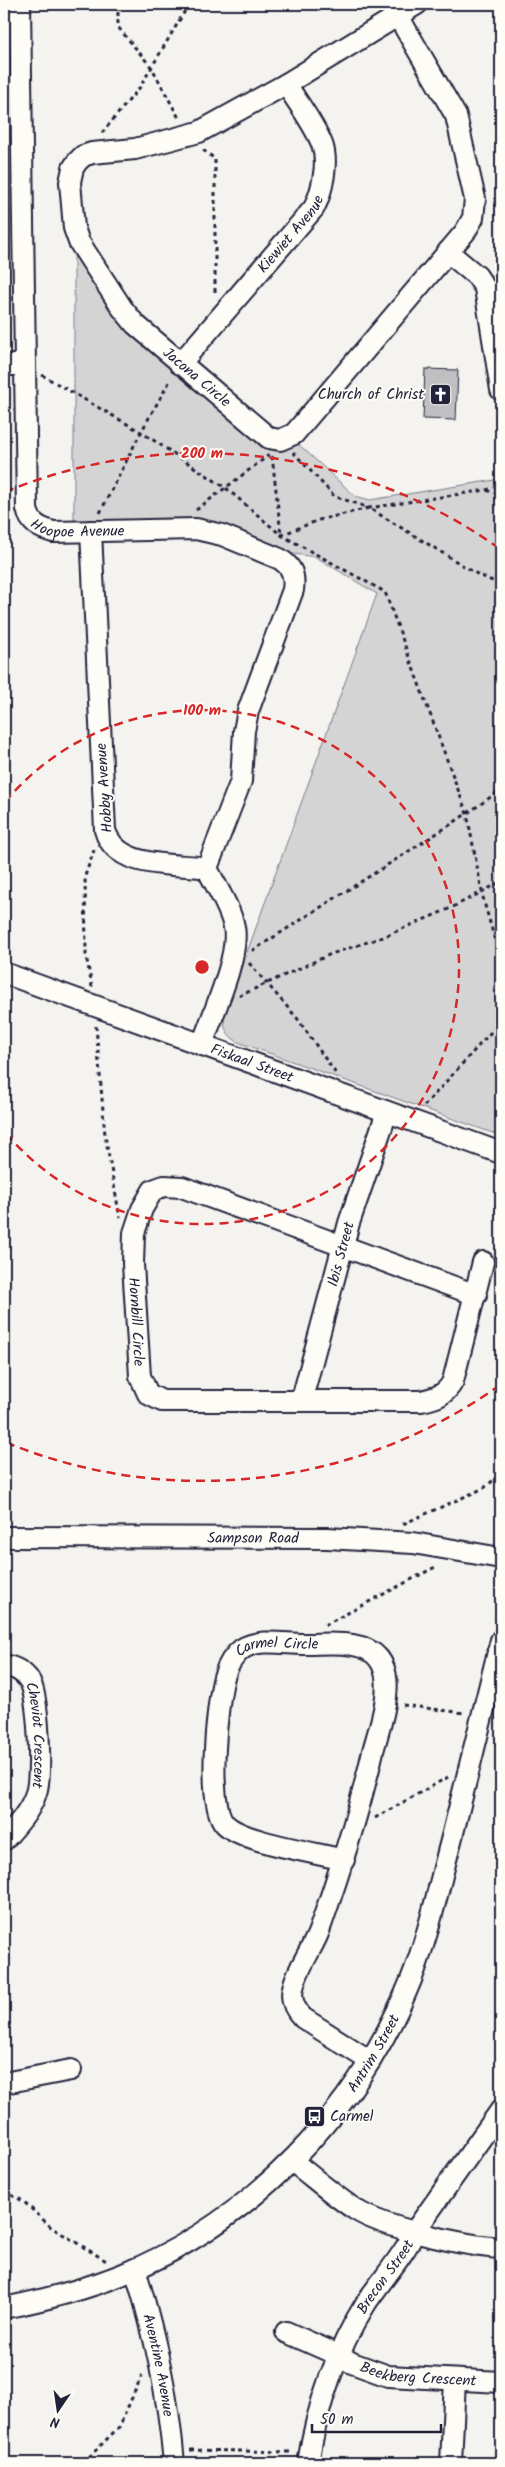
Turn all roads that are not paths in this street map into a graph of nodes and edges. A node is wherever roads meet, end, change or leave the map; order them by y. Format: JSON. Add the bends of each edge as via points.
{"nodes":[{"id":1,"x":20,"y":4,"type":"edge"},
{"id":2,"x":417,"y":4,"type":"edge"},
{"id":3,"x":398,"y":16,"type":"junction"},
{"id":4,"x":286,"y":84,"type":"junction"},
{"id":5,"x":448,"y":252,"type":"junction"},
{"id":6,"x":180,"y":364,"type":"junction"},
{"id":7,"x":4,"y":365,"type":"edge"},
{"id":8,"x":25,"y":365,"type":"junction"},
{"id":9,"x":501,"y":390,"type":"edge"},
{"id":10,"x":91,"y":531,"type":"junction"},
{"id":11,"x":207,"y":868,"type":"junction"},
{"id":12,"x":4,"y":973,"type":"edge"},
{"id":13,"x":202,"y":1044,"type":"junction"},
{"id":14,"x":387,"y":1112,"type":"junction"},
{"id":15,"x":501,"y":1153,"type":"edge"},
{"id":16,"x":342,"y":1247,"type":"junction"},
{"id":17,"x":483,"y":1262,"type":"dead end"},
{"id":18,"x":476,"y":1295,"type":"junction"},
{"id":19,"x":302,"y":1399,"type":"junction"},
{"id":20,"x":4,"y":1537,"type":"edge"},
{"id":21,"x":501,"y":1558,"type":"edge"},
{"id":22,"x":501,"y":1640,"type":"edge"},
{"id":23,"x":4,"y":1665,"type":"edge"},
{"id":24,"x":4,"y":1840,"type":"edge"},
{"id":25,"x":344,"y":1860,"type":"junction"},
{"id":26,"x":370,"y":2061,"type":"junction"},
{"id":27,"x":71,"y":2070,"type":"dead end"},
{"id":28,"x":4,"y":2083,"type":"edge"},
{"id":29,"x":501,"y":2110,"type":"edge"},
{"id":30,"x":292,"y":2161,"type":"junction"},
{"id":31,"x":415,"y":2231,"type":"junction"},
{"id":32,"x":501,"y":2248,"type":"edge"},
{"id":33,"x":128,"y":2272,"type":"junction"},
{"id":34,"x":4,"y":2308,"type":"edge"},
{"id":35,"x":286,"y":2332,"type":"dead end"},
{"id":36,"x":338,"y":2354,"type":"junction"},
{"id":37,"x":455,"y":2380,"type":"junction"},
{"id":38,"x":501,"y":2382,"type":"edge"},
{"id":39,"x":173,"y":2457,"type":"edge"},
{"id":40,"x":309,"y":2458,"type":"edge"},
{"id":41,"x":451,"y":2463,"type":"edge"}],
"edges":[{"from":1,"to":8,"type":"street","name":"Hoopoe Avenue"},
{"from":2,"to":3,"type":"street"},
{"from":3,"to":4,"type":"street"},
{"from":3,"to":5,"type":"street","via":[[456,116],[475,199],[473,218]]},
{"from":4,"to":6,"type":"street","name":"Kiewiet Avenue","via":[[322,145],[324,158],[318,200]]},
{"from":4,"to":6,"type":"street","name":"Jacona Circle","via":[[199,132],[135,149],[92,152],[77,162],[71,175],[74,228],[79,242],[130,318]]},
{"from":5,"to":6,"type":"street","name":"Jacona Circle","via":[[294,434],[285,439],[265,435]]},
{"from":5,"to":9,"type":"street","via":[[477,276],[485,288]]},
{"from":7,"to":8,"type":"street"},
{"from":8,"to":10,"type":"street","name":"Hoopoe Avenue","via":[[28,515],[35,525],[53,532]]},
{"from":10,"to":11,"type":"street","name":"Hobby Avenue","via":[[104,830],[107,839],[127,856],[159,864]]},
{"from":10,"to":11,"type":"street","name":"Hoopoe Avenue","via":[[177,528],[209,531],[280,559],[292,570],[293,590],[248,711],[241,781]]},
{"from":11,"to":13,"type":"street","via":[[234,928],[238,958]]},
{"from":12,"to":13,"type":"street","name":"Fiskaal Street"},
{"from":13,"to":14,"type":"street","name":"Fiskaal Street"},
{"from":14,"to":15,"type":"street","name":"Fiskaal Street"},
{"from":14,"to":16,"type":"street","name":"Ibis Street"},
{"from":16,"to":18,"type":"street","name":"Hornbill Circle"},
{"from":16,"to":19,"type":"street","name":"Ibis Street"},
{"from":16,"to":19,"type":"street","name":"Hornbill Circle","via":[[190,1190],[171,1186],[153,1190],[142,1209],[134,1234],[140,1376],[148,1394],[162,1401]]},
{"from":17,"to":18,"type":"street","name":"Hornbill Circle"},
{"from":18,"to":19,"type":"street","name":"Hornbill Circle","via":[[453,1381],[441,1395],[421,1400]]},
{"from":20,"to":21,"type":"street","name":"Sampson Road","via":[[352,1539],[431,1546]]},
{"from":22,"to":26,"type":"street","name":"Antrim Street","via":[[417,1963]]},
{"from":23,"to":24,"type":"street","name":"Cheviot Crescent","via":[[22,1671],[33,1687],[39,1768],[33,1801]]},
{"from":25,"to":25,"type":"street","name":"Carmel Circle","via":[[385,1702],[387,1680],[384,1666],[367,1650],[353,1645],[251,1645],[233,1658],[225,1675],[216,1724],[219,1817],[232,1830],[249,1837]]},
{"from":25,"to":26,"type":"street","name":"Carmel Circle","via":[[313,1945],[293,1986],[293,2002],[303,2018]]},
{"from":26,"to":30,"type":"street","name":"Antrim Street","via":[[331,2116]]},
{"from":27,"to":28,"type":"street"},
{"from":29,"to":31,"type":"street","name":"Brecon Street"},
{"from":30,"to":31,"type":"street","via":[[356,2210],[379,2221]]},
{"from":30,"to":33,"type":"street","name":"Antrim Street","via":[[214,2226]]},
{"from":31,"to":32,"type":"street","via":[[471,2245]]},
{"from":31,"to":36,"type":"street","name":"Brecon Street","via":[[366,2304]]},
{"from":33,"to":34,"type":"street","name":"Antrim Street","via":[[55,2296]]},
{"from":33,"to":39,"type":"street","name":"Aventine Avenue","via":[[154,2332]]},
{"from":35,"to":36,"type":"street","name":"Beekberg Crescent"},
{"from":36,"to":37,"type":"street","name":"Beekberg Crescent","via":[[352,2363],[388,2376]]},
{"from":36,"to":40,"type":"street","name":"Brecon Street","via":[[314,2425]]},
{"from":37,"to":38,"type":"street","name":"Beekberg Crescent"},
{"from":37,"to":41,"type":"street"}]}
